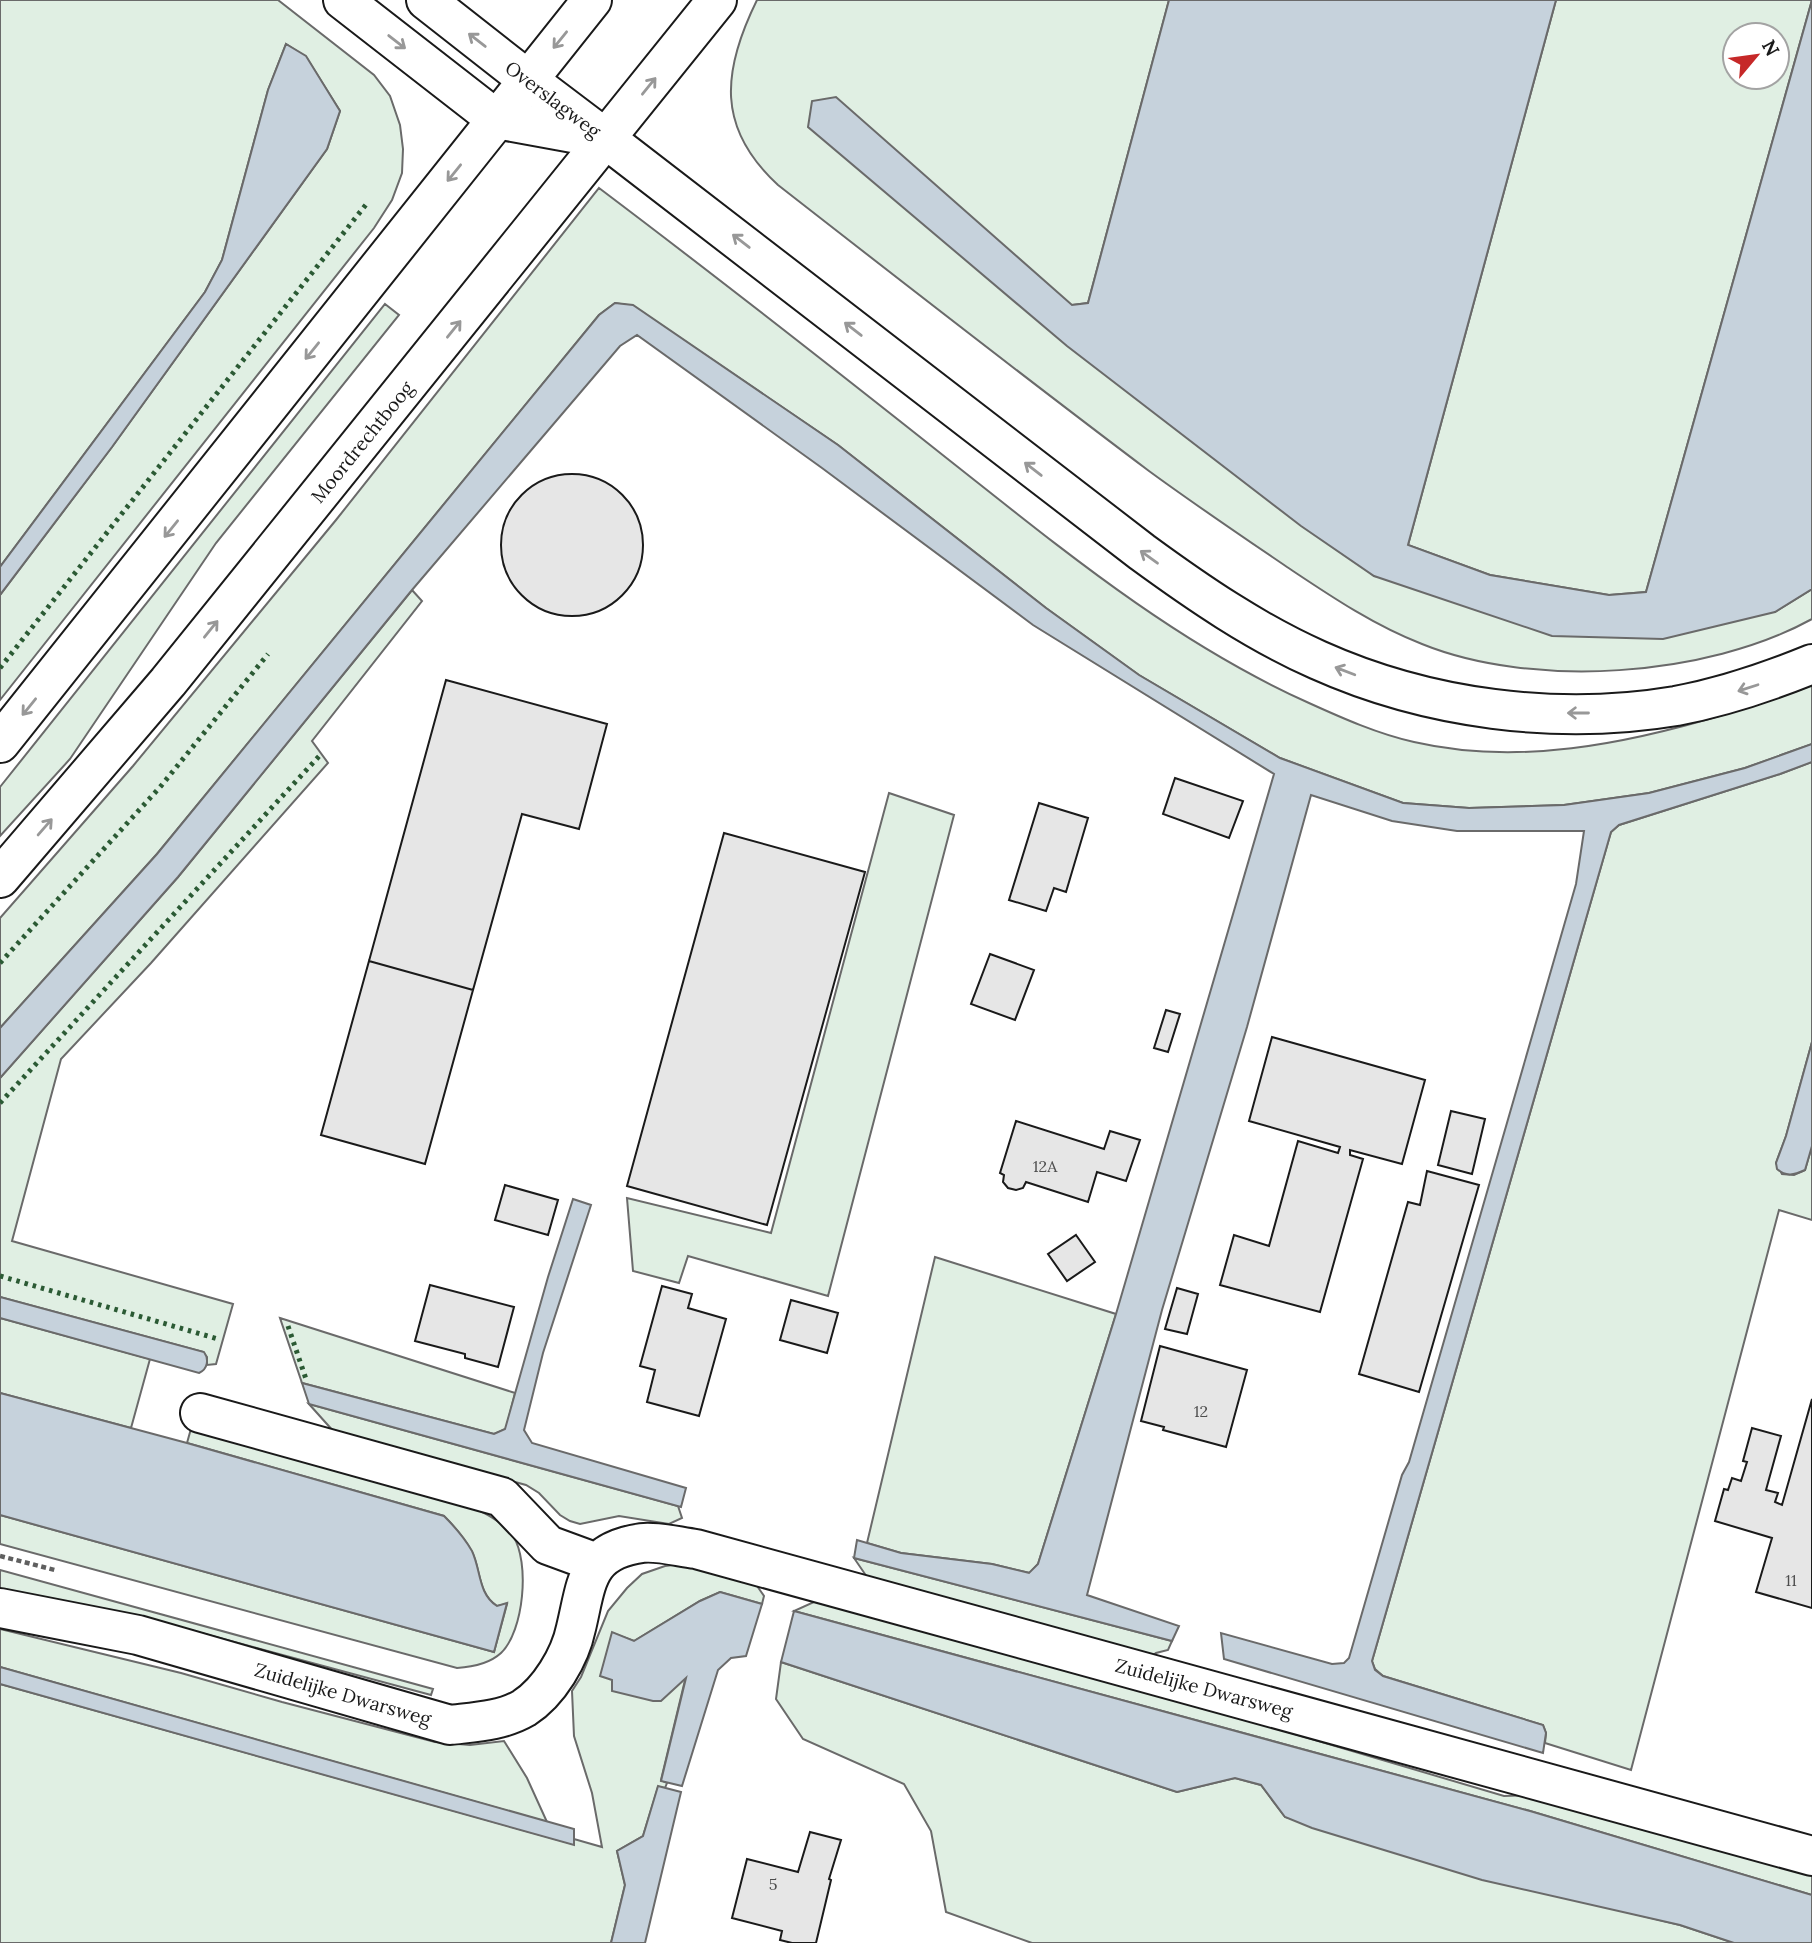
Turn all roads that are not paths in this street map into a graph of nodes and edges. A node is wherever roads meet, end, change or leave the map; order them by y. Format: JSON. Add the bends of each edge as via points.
{"nodes":[{"id":1,"x":343,"y":0,"type":"edge"},
{"id":2,"x":426,"y":0,"type":"edge"},
{"id":3,"x":592,"y":0,"type":"edge"},
{"id":4,"x":717,"y":0,"type":"edge"},
{"id":5,"x":528,"y":80,"type":"junction"},
{"id":6,"x":496,"y":119,"type":"junction"},
{"id":7,"x":606,"y":139,"type":"junction"},
{"id":8,"x":1812,"y":664,"type":"edge"},
{"id":9,"x":0,"y":743,"type":"edge"},
{"id":10,"x":0,"y":878,"type":"edge"},
{"id":11,"x":200,"y":1413,"type":"dead end"},
{"id":12,"x":597,"y":1563,"type":"junction"},
{"id":13,"x":0,"y":1608,"type":"edge"},
{"id":14,"x":1812,"y":1856,"type":"edge"}],
"edges":[{"from":1,"to":6,"type":"main road","name":"Overslagweg","one_way":true},
{"from":5,"to":2,"type":"main road","name":"Overslagweg","one_way":true},
{"from":3,"to":5,"type":"main road","one_way":true},
{"from":7,"to":4,"type":"main road","name":"Moordrechtboog","one_way":true},
{"from":5,"to":6,"type":"main road"},
{"from":5,"to":7,"type":"main road","name":"Overslagweg"},
{"from":6,"to":7,"type":"main road","name":"Overslagweg"},
{"from":6,"to":9,"type":"main road","one_way":true},
{"from":8,"to":7,"type":"main road","one_way":true,"via":[[1736,692],[1674,706],[1614,713],[1550,713],[1442,700],[1384,685],[1318,660],[1230,613],[1142,552]]},
{"from":10,"to":7,"type":"main road","name":"Moordrechtboog","one_way":true,"via":[[168,682]]},
{"from":11,"to":12,"type":"main road","via":[[502,1497],[548,1545]]},
{"from":12,"to":13,"type":"main road","name":"Zuidelijke Dwarsweg","via":[[583,1589],[576,1630],[563,1663],[542,1691],[524,1708],[495,1719],[450,1725],[138,1635]]},
{"from":12,"to":14,"type":"main road","name":"Zuidelijke Dwarsweg","via":[[620,1549],[644,1543],[696,1549]]}]}
